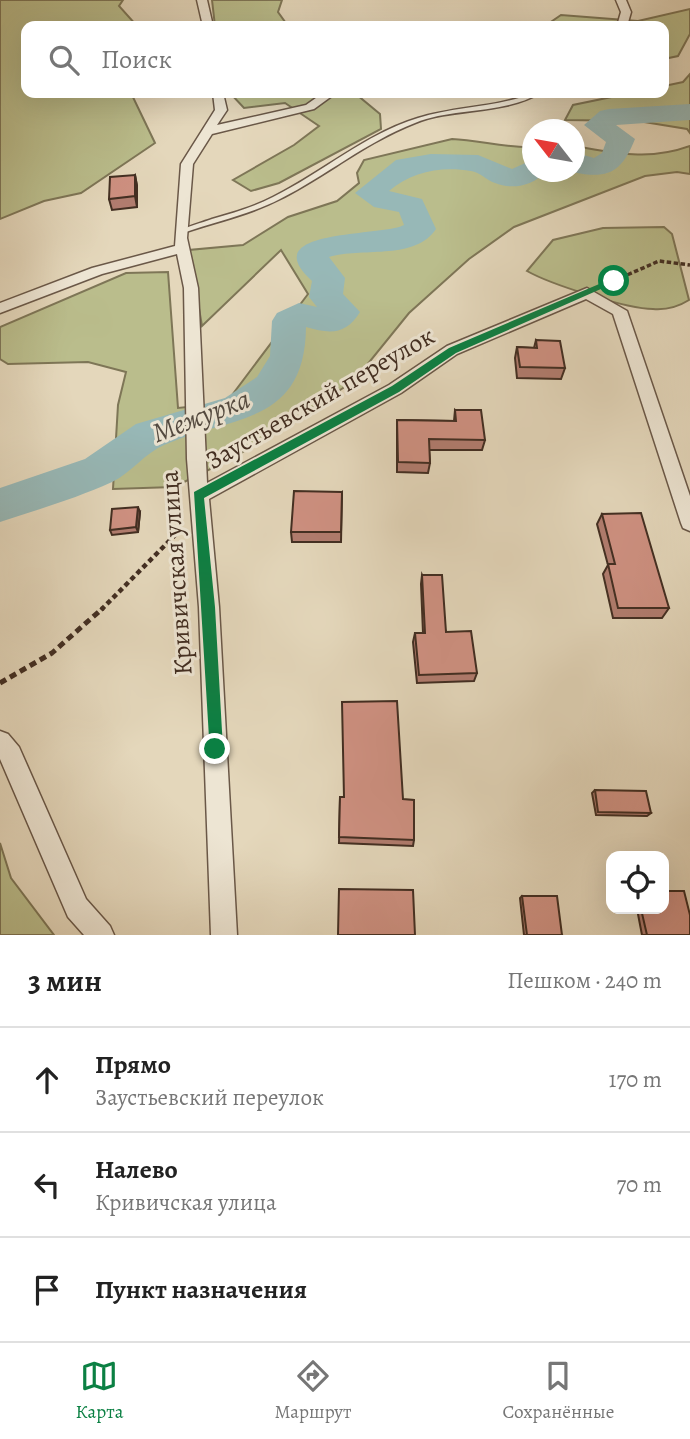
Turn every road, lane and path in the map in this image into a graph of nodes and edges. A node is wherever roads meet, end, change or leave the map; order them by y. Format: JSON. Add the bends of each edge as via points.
{"nodes":[{"id":1,"x":202,"y":0,"type":"edge"},
{"id":2,"x":621,"y":0,"type":"edge"},
{"id":3,"x":207,"y":21,"type":"edge"},
{"id":4,"x":623,"y":21,"type":"edge"},
{"id":5,"x":219,"y":98,"type":"edge"},
{"id":6,"x":323,"y":98,"type":"edge"},
{"id":7,"x":524,"y":98,"type":"edge"},
{"id":8,"x":208,"y":131,"type":"junction"},
{"id":9,"x":181,"y":232,"type":"junction"},
{"id":10,"x":183,"y":248,"type":"junction"},
{"id":11,"x":690,"y":265,"type":"edge"},
{"id":12,"x":587,"y":293,"type":"junction"},
{"id":13,"x":0,"y":308,"type":"edge"},
{"id":14,"x":199,"y":503,"type":"junction"},
{"id":15,"x":690,"y":523,"type":"edge"},
{"id":16,"x":0,"y":683,"type":"edge"},
{"id":17,"x":0,"y":742,"type":"edge"},
{"id":18,"x":101,"y":935,"type":"edge"},
{"id":19,"x":224,"y":935,"type":"edge"}],
"edges":[{"from":1,"to":3,"type":"street"},
{"from":2,"to":4,"type":"street","via":[[626,12]]},
{"from":5,"to":8,"type":"street","name":"Кривичская улица","via":[[221,110]]},
{"from":6,"to":8,"type":"street","via":[[310,107]]},
{"from":7,"to":9,"type":"lane","via":[[504,106],[451,110],[416,120],[358,148],[275,199]]},
{"from":8,"to":9,"type":"street","name":"Кривичская улица","via":[[187,164]]},
{"from":9,"to":10,"type":"street","name":"Кривичская улица"},
{"from":10,"to":13,"type":"street","via":[[97,271]]},
{"from":10,"to":14,"type":"street","name":"Кривичская улица","via":[[191,288]]},
{"from":11,"to":12,"type":"path","via":[[659,261]]},
{"from":12,"to":14,"type":"street","name":"Заустьевский переулок","via":[[452,350],[395,389]]},
{"from":12,"to":15,"type":"street","via":[[620,311]]},
{"from":14,"to":16,"type":"path","via":[[85,627],[23,673]]},
{"from":14,"to":19,"type":"street","name":"Кривичская улица","via":[[209,607]]},
{"from":17,"to":18,"type":"street","via":[[11,755],[77,908]]}]}
